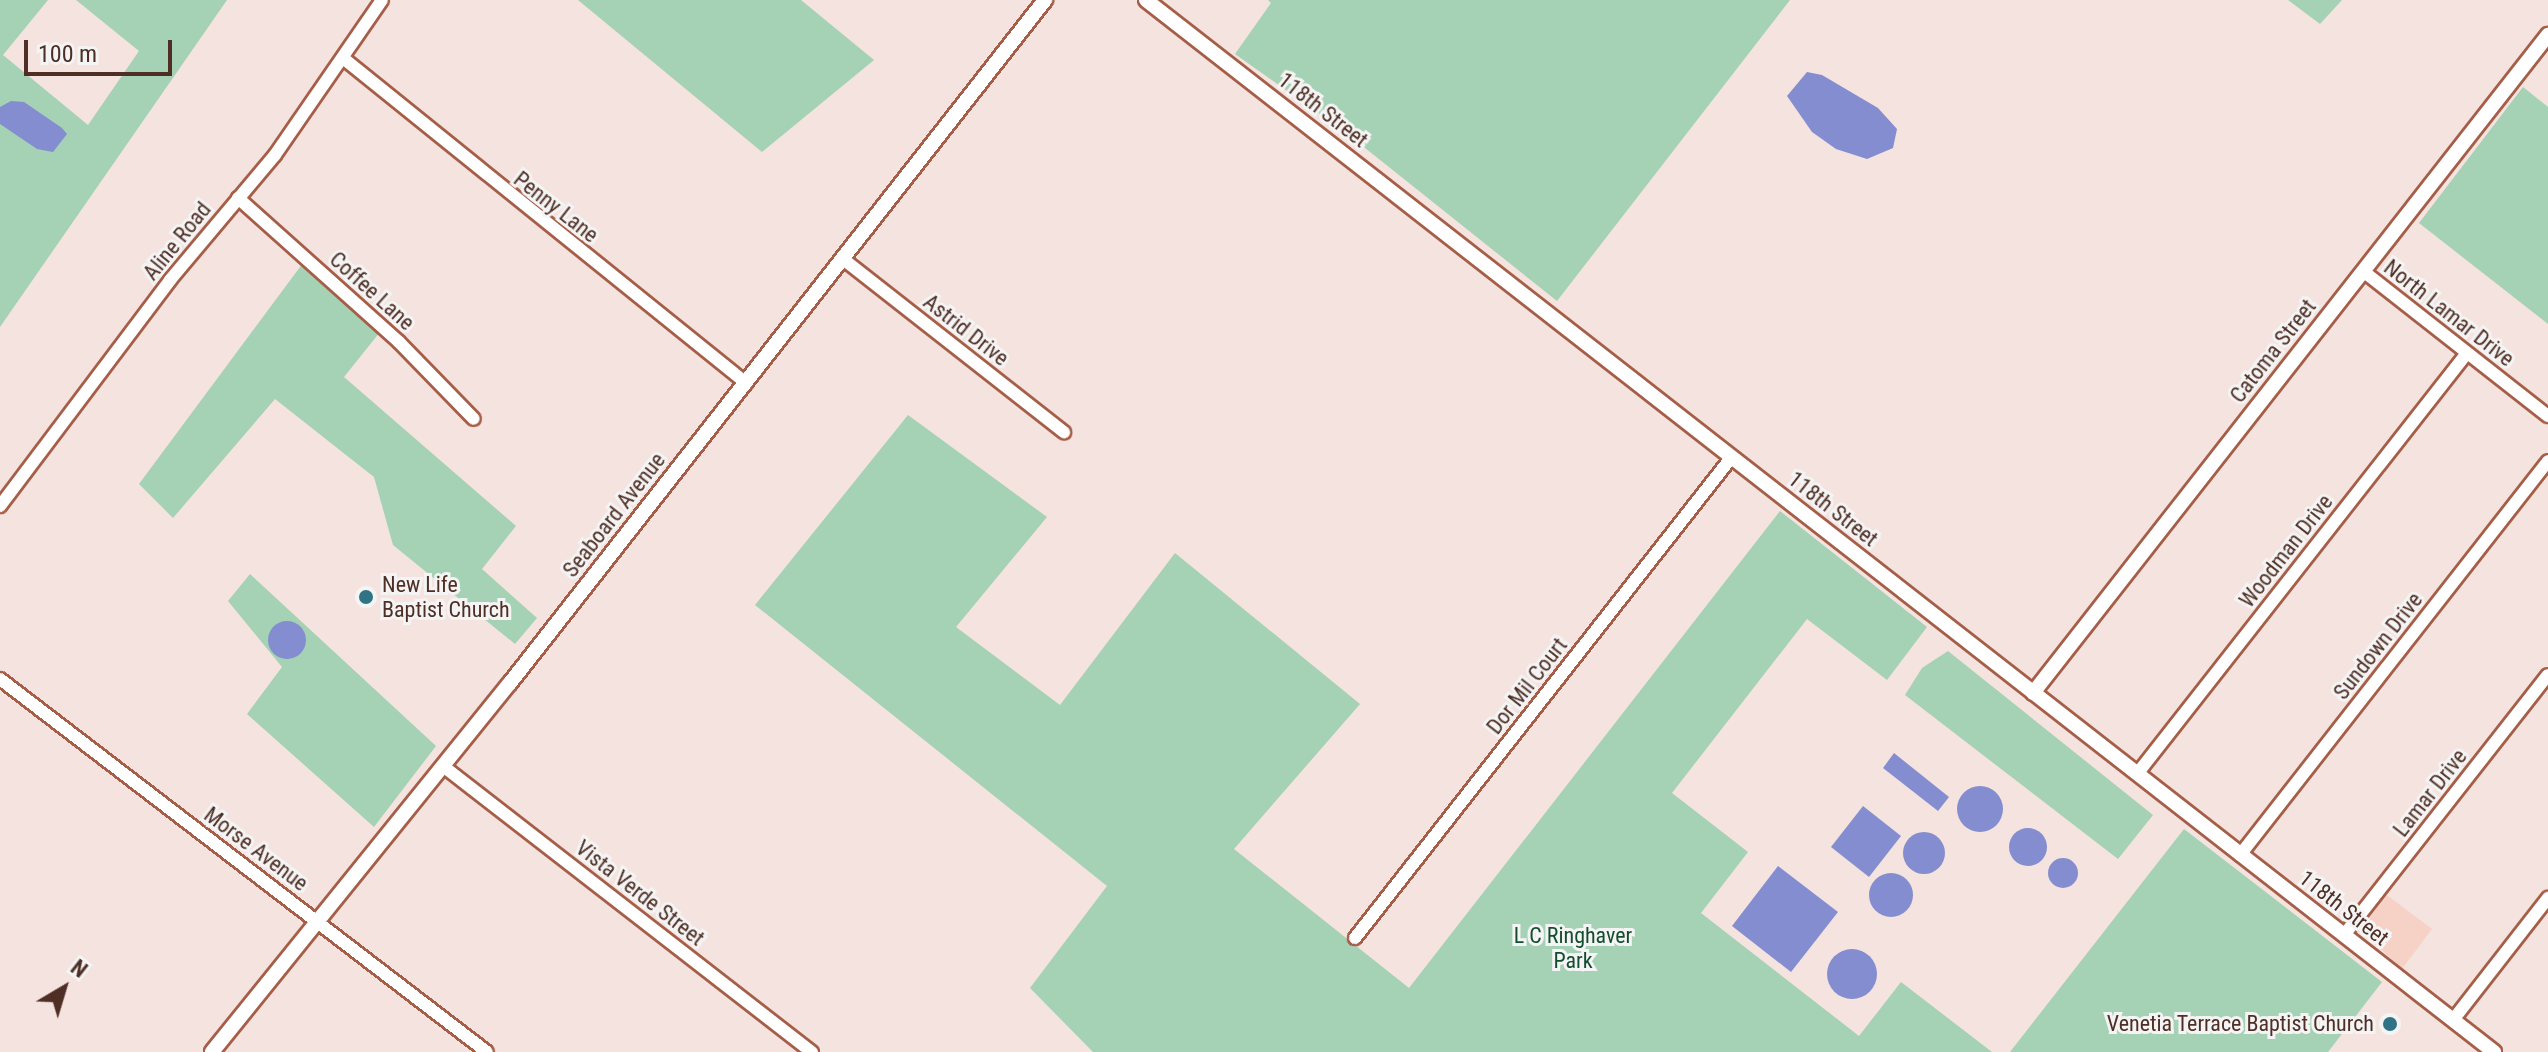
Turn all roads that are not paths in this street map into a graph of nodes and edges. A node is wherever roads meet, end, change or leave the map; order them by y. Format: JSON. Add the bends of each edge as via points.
{"nodes":[{"id":1,"x":382,"y":0,"type":"edge"},
{"id":2,"x":1045,"y":0,"type":"edge"},
{"id":3,"x":1146,"y":0,"type":"edge"},
{"id":4,"x":2548,"y":35,"type":"edge"},
{"id":5,"x":343,"y":58,"type":"junction"},
{"id":6,"x":238,"y":198,"type":"junction"},
{"id":7,"x":843,"y":259,"type":"junction"},
{"id":8,"x":2363,"y":271,"type":"junction"},
{"id":9,"x":2467,"y":353,"type":"junction"},
{"id":10,"x":746,"y":383,"type":"junction"},
{"id":11,"x":2548,"y":416,"type":"edge"},
{"id":12,"x":474,"y":419,"type":"dead end"},
{"id":13,"x":1064,"y":432,"type":"dead end"},
{"id":14,"x":1731,"y":458,"type":"junction"},
{"id":15,"x":2548,"y":461,"type":"edge"},
{"id":16,"x":0,"y":506,"type":"edge"},
{"id":17,"x":2548,"y":675,"type":"edge"},
{"id":18,"x":0,"y":679,"type":"edge"},
{"id":19,"x":2033,"y":693,"type":"junction"},
{"id":20,"x":443,"y":766,"type":"junction"},
{"id":21,"x":2137,"y":774,"type":"junction"},
{"id":22,"x":2240,"y":855,"type":"junction"},
{"id":23,"x":2548,"y":898,"type":"edge"},
{"id":24,"x":317,"y":922,"type":"junction"},
{"id":25,"x":2344,"y":935,"type":"junction"},
{"id":26,"x":1355,"y":938,"type":"dead end"},
{"id":27,"x":2453,"y":1020,"type":"junction"},
{"id":28,"x":212,"y":1052,"type":"edge"},
{"id":29,"x":487,"y":1052,"type":"edge"},
{"id":30,"x":812,"y":1052,"type":"edge"},
{"id":31,"x":2494,"y":1052,"type":"edge"}],
"edges":[{"from":1,"to":5,"type":"street","name":"Aline Road"},
{"from":2,"to":7,"type":"street","name":"Seaboard Avenue"},
{"from":3,"to":14,"type":"street","name":"118th Street"},
{"from":4,"to":8,"type":"street","name":"Catoma Street"},
{"from":5,"to":6,"type":"street","name":"Aline Road"},
{"from":5,"to":10,"type":"street","name":"Penny Lane"},
{"from":6,"to":12,"type":"street","name":"Coffee Lane","via":[[399,342]]},
{"from":6,"to":16,"type":"street","name":"Aline Road"},
{"from":7,"to":10,"type":"street","name":"Seaboard Avenue"},
{"from":7,"to":13,"type":"street","name":"Astrid Drive"},
{"from":8,"to":9,"type":"street","name":"North Lamar Drive"},
{"from":8,"to":19,"type":"street","name":"Catoma Street"},
{"from":9,"to":11,"type":"street","name":"North Lamar Drive"},
{"from":9,"to":21,"type":"street","name":"Woodman Drive"},
{"from":10,"to":20,"type":"street","name":"Seaboard Avenue"},
{"from":14,"to":19,"type":"street","name":"118th Street"},
{"from":14,"to":26,"type":"street","name":"Dor Mil Court"},
{"from":15,"to":22,"type":"street","name":"Sundown Drive"},
{"from":17,"to":25,"type":"street","name":"Lamar Drive"},
{"from":18,"to":24,"type":"street","name":"Morse Avenue"},
{"from":19,"to":21,"type":"street","name":"118th Street"},
{"from":20,"to":24,"type":"street","name":"Seaboard Avenue"},
{"from":20,"to":30,"type":"street","name":"Vista Verde Street"},
{"from":21,"to":22,"type":"street","name":"118th Street"},
{"from":22,"to":25,"type":"street","name":"118th Street"},
{"from":23,"to":27,"type":"street"},
{"from":24,"to":28,"type":"street","name":"Seaboard Avenue"},
{"from":24,"to":29,"type":"street","name":"Morse Avenue"},
{"from":25,"to":27,"type":"street","name":"118th Street"},
{"from":27,"to":31,"type":"street","name":"118th Street"}]}
